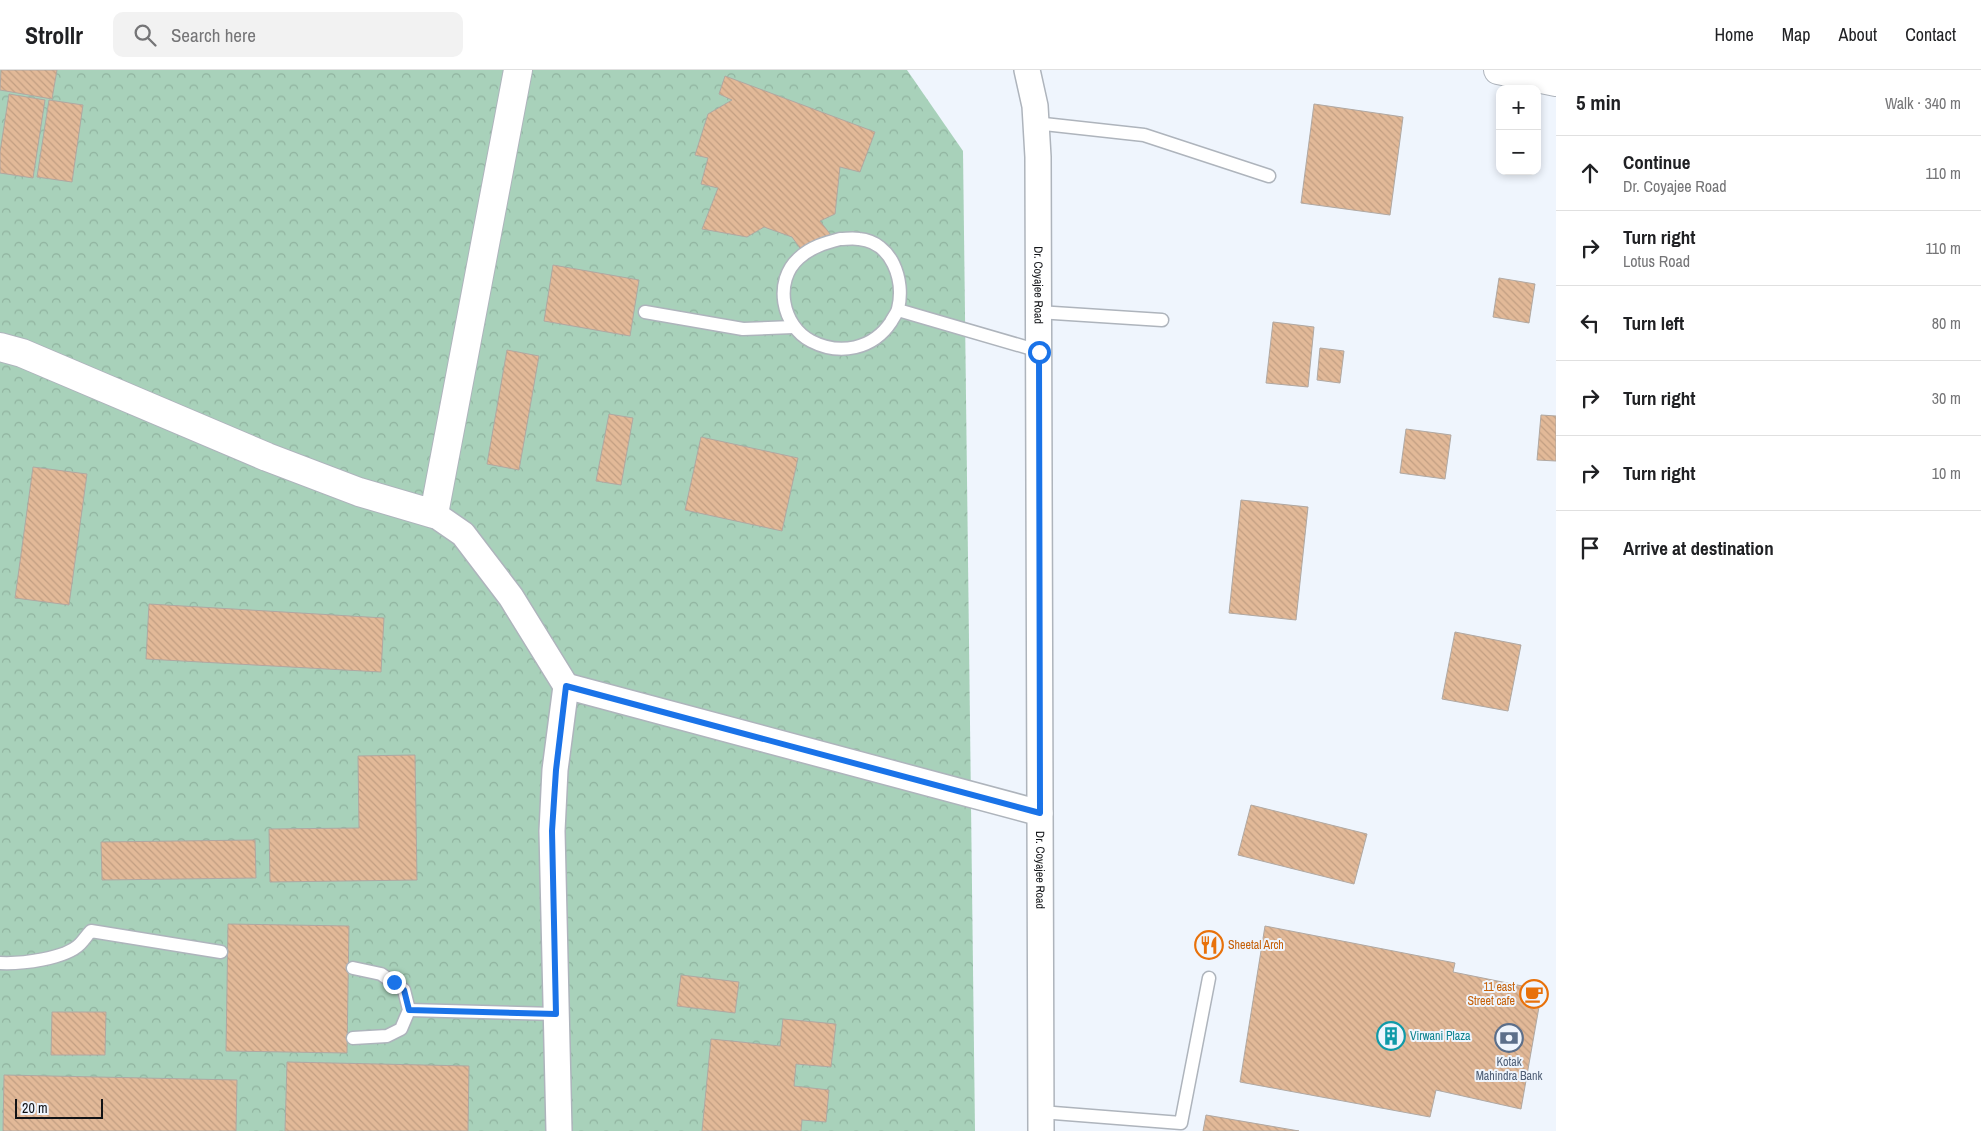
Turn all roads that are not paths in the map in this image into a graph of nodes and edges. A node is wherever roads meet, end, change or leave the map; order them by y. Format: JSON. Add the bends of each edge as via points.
{"nodes":[{"id":1,"x":518,"y":70,"type":"edge"},
{"id":2,"x":1027,"y":70,"type":"edge"},
{"id":3,"x":1498,"y":70,"type":"edge"},
{"id":4,"x":1556,"y":82,"type":"edge"},
{"id":5,"x":1035,"y":123,"type":"junction"},
{"id":6,"x":1269,"y":176,"type":"dead end"},
{"id":7,"x":898,"y":310,"type":"junction"},
{"id":8,"x":645,"y":312,"type":"dead end"},
{"id":9,"x":1038,"y":312,"type":"junction"},
{"id":10,"x":1162,"y":320,"type":"dead end"},
{"id":11,"x":793,"y":327,"type":"junction"},
{"id":12,"x":0,"y":348,"type":"edge"},
{"id":13,"x":1039,"y":352,"type":"junction"},
{"id":14,"x":434,"y":514,"type":"junction"},
{"id":15,"x":566,"y":686,"type":"junction"},
{"id":16,"x":1040,"y":813,"type":"junction"},
{"id":17,"x":221,"y":952,"type":"dead end"},
{"id":18,"x":0,"y":963,"type":"edge"},
{"id":19,"x":353,"y":968,"type":"dead end"},
{"id":20,"x":1209,"y":978,"type":"dead end"},
{"id":21,"x":409,"y":1010,"type":"junction"},
{"id":22,"x":556,"y":1014,"type":"junction"},
{"id":23,"x":353,"y":1038,"type":"dead end"},
{"id":24,"x":1041,"y":1122,"type":"edge"},
{"id":25,"x":559,"y":1131,"type":"edge"}],
"edges":[{"from":1,"to":14,"type":"street"},
{"from":2,"to":5,"type":"street","name":"Dr. Coyajee Road","via":[[1035,106]]},
{"from":3,"to":4,"type":"street"},
{"from":5,"to":6,"type":"lane","via":[[1144,135]]},
{"from":5,"to":9,"type":"street","name":"Dr. Coyajee Road"},
{"from":7,"to":11,"type":"lane","via":[[886,329],[873,341],[854,348],[836,350],[819,345]]},
{"from":7,"to":11,"type":"lane","via":[[900,288],[889,254],[860,238],[840,239],[818,245],[790,269],[784,290],[784,308]]},
{"from":7,"to":13,"type":"lane"},
{"from":8,"to":11,"type":"lane","via":[[743,329]]},
{"from":9,"to":10,"type":"lane"},
{"from":9,"to":13,"type":"street","name":"Dr. Coyajee Road"},
{"from":12,"to":14,"type":"street","via":[[22,353],[267,457],[360,492]]},
{"from":13,"to":16,"type":"street","name":"Dr. Coyajee Road"},
{"from":14,"to":15,"type":"street","via":[[463,534],[511,598]]},
{"from":15,"to":16,"type":"street"},
{"from":15,"to":22,"type":"street","via":[[552,831]]},
{"from":16,"to":24,"type":"street","name":"Dr. Coyajee Road"},
{"from":17,"to":18,"type":"lane","via":[[91,931],[79,945],[54,956],[20,964]]},
{"from":19,"to":21,"type":"lane","via":[[382,974],[394,982],[404,990]]},
{"from":20,"to":24,"type":"lane","via":[[1182,1123]]},
{"from":21,"to":22,"type":"lane"},
{"from":21,"to":23,"type":"lane","via":[[401,1029],[387,1036]]},
{"from":22,"to":25,"type":"street"}]}
